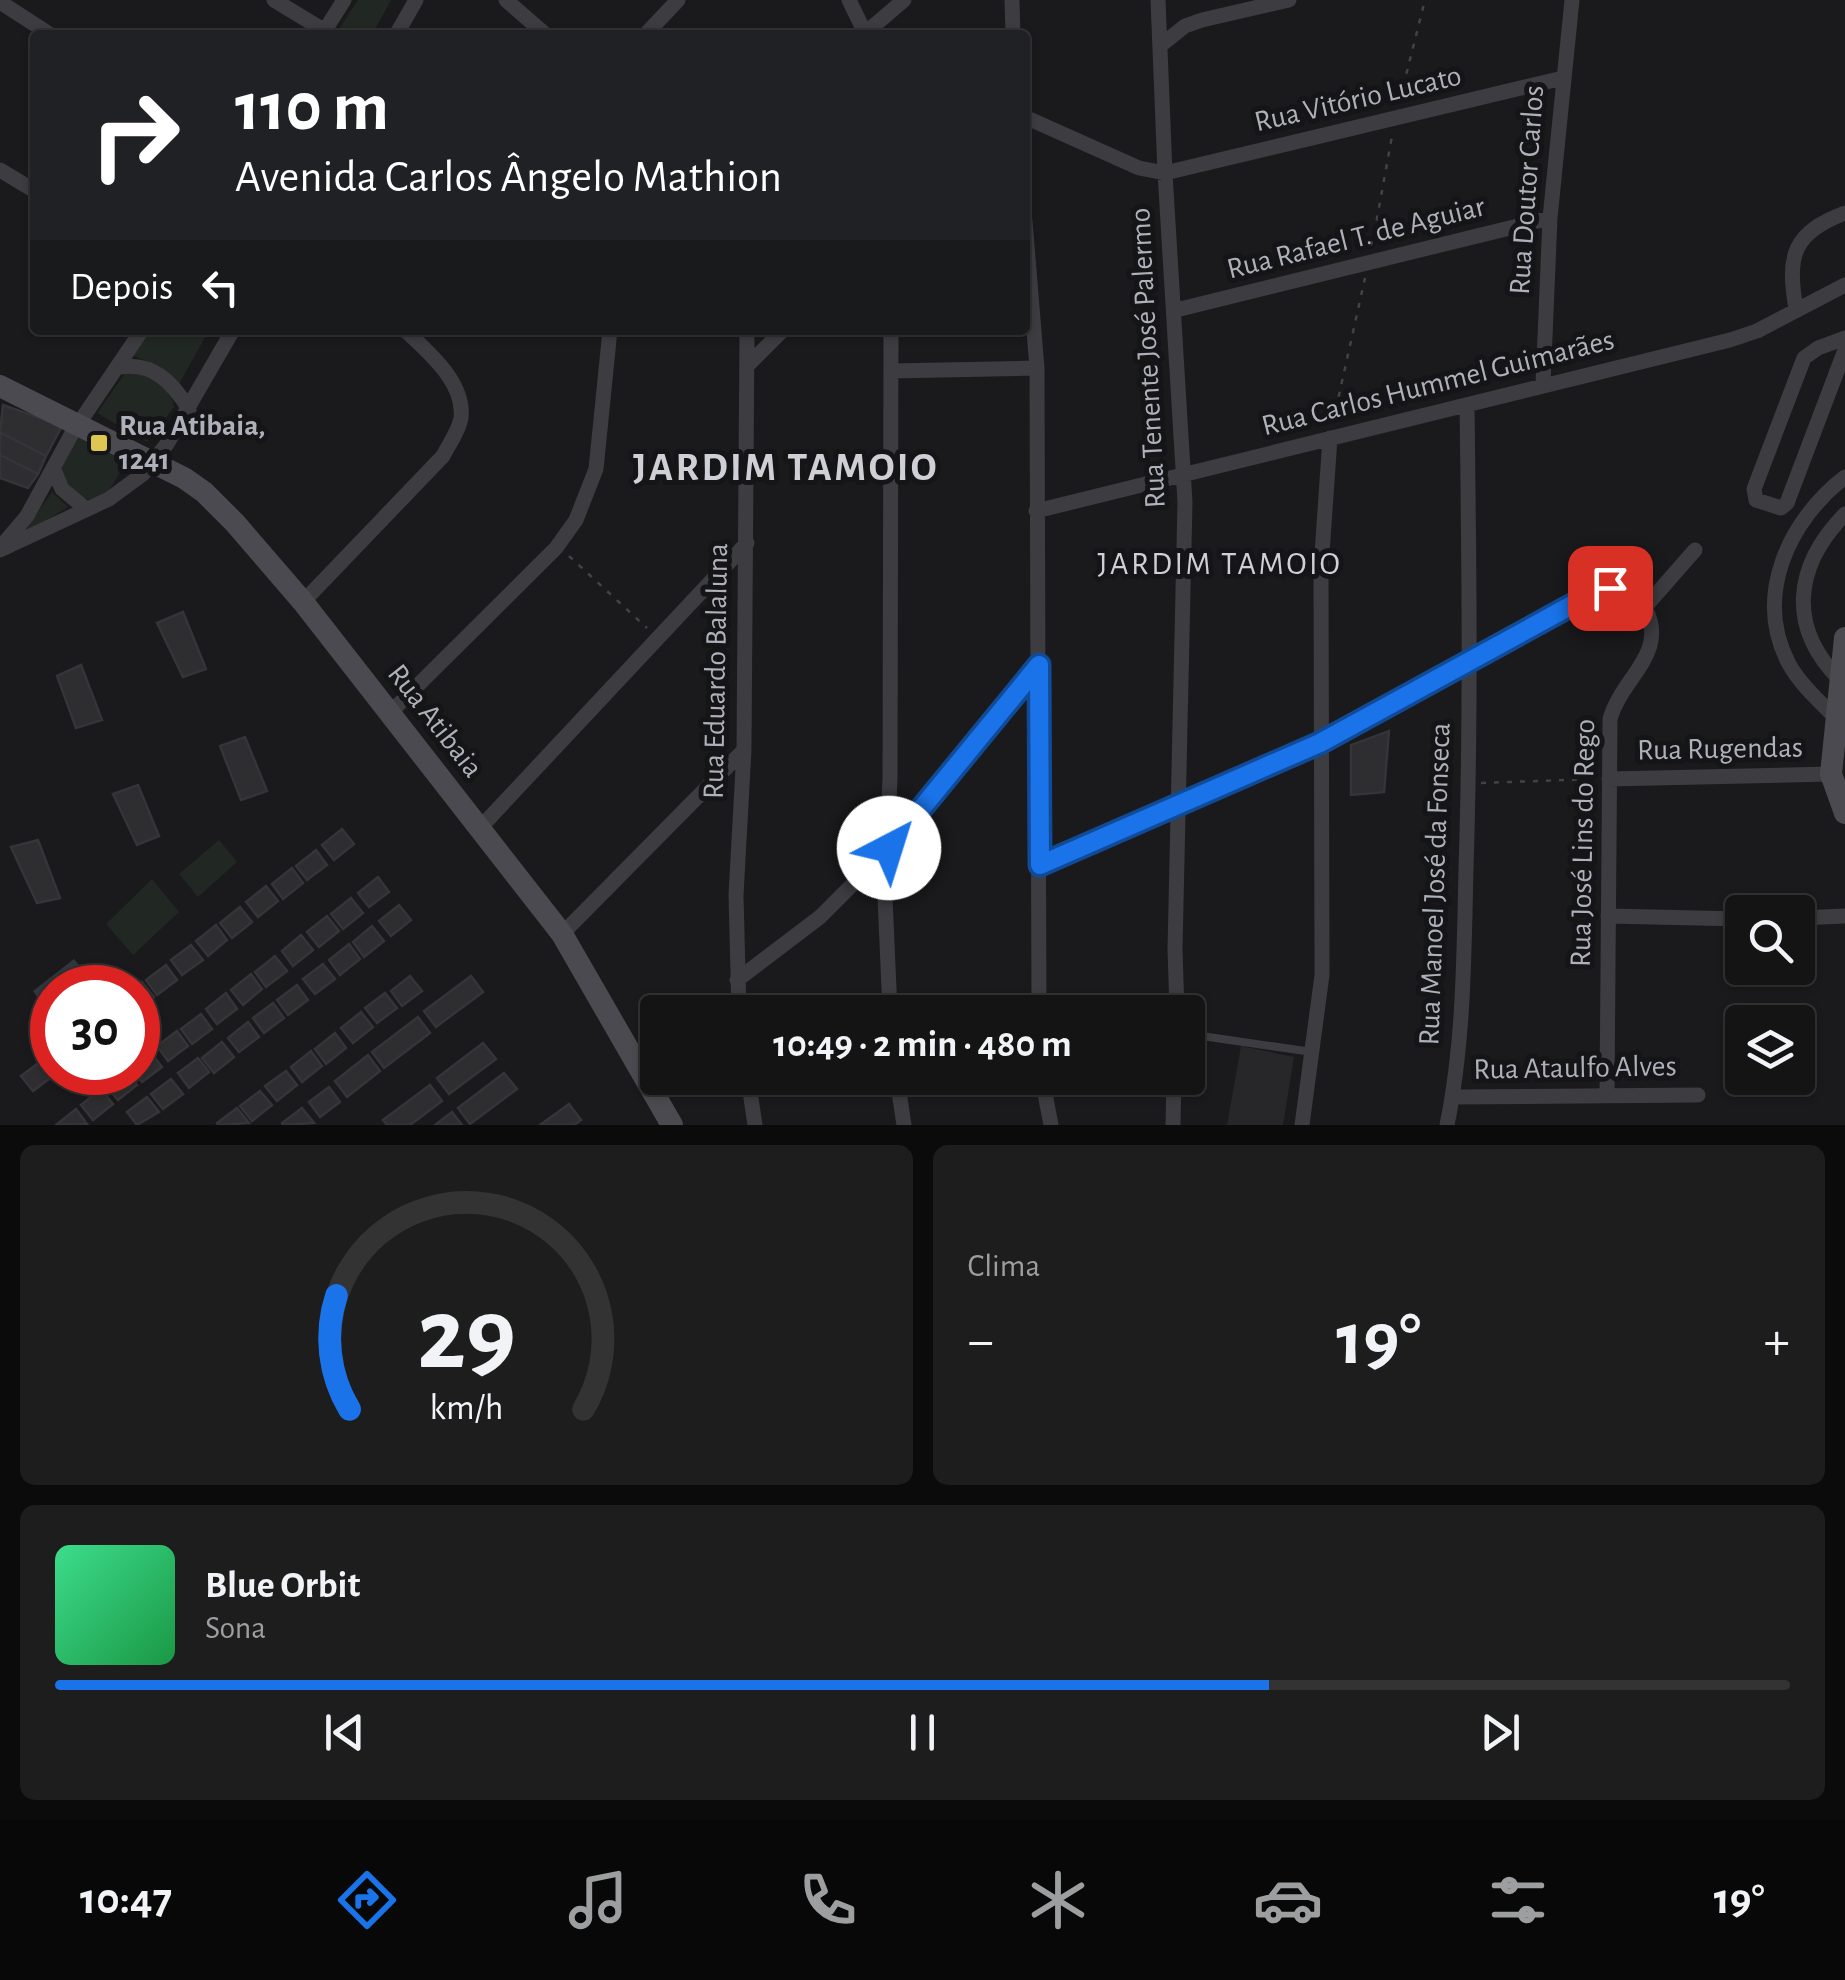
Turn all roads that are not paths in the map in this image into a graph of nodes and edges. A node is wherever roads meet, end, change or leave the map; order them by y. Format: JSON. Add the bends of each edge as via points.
{"nodes":[{"id":1,"x":274,"y":0,"type":"edge"},
{"id":2,"x":344,"y":0,"type":"edge"},
{"id":3,"x":416,"y":0,"type":"edge"},
{"id":4,"x":506,"y":0,"type":"edge"},
{"id":5,"x":678,"y":0,"type":"edge"},
{"id":6,"x":849,"y":0,"type":"edge"},
{"id":7,"x":904,"y":0,"type":"edge"},
{"id":8,"x":1012,"y":0,"type":"edge"},
{"id":9,"x":1158,"y":0,"type":"edge"},
{"id":10,"x":1290,"y":0,"type":"edge"},
{"id":11,"x":1572,"y":0,"type":"edge"},
{"id":12,"x":0,"y":2,"type":"edge"},
{"id":13,"x":43,"y":30,"type":"edge"},
{"id":14,"x":319,"y":30,"type":"edge"},
{"id":15,"x":325,"y":30,"type":"edge"},
{"id":16,"x":399,"y":30,"type":"edge"},
{"id":17,"x":540,"y":30,"type":"edge"},
{"id":18,"x":650,"y":30,"type":"edge"},
{"id":19,"x":862,"y":30,"type":"edge"},
{"id":20,"x":869,"y":30,"type":"edge"},
{"id":21,"x":1013,"y":30,"type":"edge"},
{"id":22,"x":1160,"y":46,"type":"junction"},
{"id":23,"x":1563,"y":78,"type":"junction"},
{"id":24,"x":1030,"y":119,"type":"edge"},
{"id":25,"x":0,"y":170,"type":"edge"},
{"id":26,"x":1164,"y":173,"type":"junction"},
{"id":27,"x":30,"y":189,"type":"edge"},
{"id":28,"x":1845,"y":212,"type":"edge"},
{"id":29,"x":1550,"y":218,"type":"junction"},
{"id":30,"x":1845,"y":285,"type":"edge"},
{"id":31,"x":1030,"y":288,"type":"edge"},
{"id":32,"x":1796,"y":308,"type":"junction"},
{"id":33,"x":1176,"y":310,"type":"junction"},
{"id":34,"x":139,"y":335,"type":"edge"},
{"id":35,"x":230,"y":335,"type":"edge"},
{"id":36,"x":411,"y":335,"type":"edge"},
{"id":37,"x":609,"y":335,"type":"edge"},
{"id":38,"x":747,"y":335,"type":"edge"},
{"id":39,"x":778,"y":335,"type":"edge"},
{"id":40,"x":891,"y":335,"type":"edge"},
{"id":41,"x":1845,"y":338,"type":"edge"},
{"id":42,"x":1845,"y":350,"type":"edge"},
{"id":43,"x":747,"y":366,"type":"junction"},
{"id":44,"x":120,"y":367,"type":"junction"},
{"id":45,"x":1036,"y":368,"type":"junction"},
{"id":46,"x":891,"y":371,"type":"junction"},
{"id":47,"x":1542,"y":384,"type":"junction"},
{"id":48,"x":0,"y":386,"type":"edge"},
{"id":49,"x":1467,"y":405,"type":"junction"},
{"id":50,"x":189,"y":408,"type":"junction"},
{"id":51,"x":77,"y":424,"type":"junction"},
{"id":52,"x":1330,"y":438,"type":"junction"},
{"id":53,"x":154,"y":461,"type":"junction"},
{"id":54,"x":54,"y":470,"type":"junction"},
{"id":55,"x":1182,"y":473,"type":"junction"},
{"id":56,"x":1845,"y":477,"type":"edge"},
{"id":57,"x":86,"y":510,"type":"junction"},
{"id":58,"x":1036,"y":511,"type":"junction"},
{"id":59,"x":1845,"y":514,"type":"edge"},
{"id":60,"x":748,"y":543,"type":"junction"},
{"id":61,"x":0,"y":549,"type":"edge"},
{"id":62,"x":1695,"y":550,"type":"dead end"},
{"id":63,"x":303,"y":602,"type":"junction"},
{"id":64,"x":1646,"y":607,"type":"junction"},
{"id":65,"x":1845,"y":638,"type":"edge"},
{"id":66,"x":1470,"y":662,"type":"junction"},
{"id":67,"x":1039,"y":665,"type":"junction"},
{"id":68,"x":1840,"y":680,"type":"junction"},
{"id":69,"x":392,"y":712,"type":"junction"},
{"id":70,"x":1836,"y":718,"type":"junction"},
{"id":71,"x":1320,"y":743,"type":"junction"},
{"id":72,"x":744,"y":750,"type":"junction"},
{"id":73,"x":1831,"y":774,"type":"junction"},
{"id":74,"x":1610,"y":779,"type":"junction"},
{"id":75,"x":1180,"y":802,"type":"junction"},
{"id":76,"x":1845,"y":813,"type":"edge"},
{"id":77,"x":480,"y":828,"type":"junction"},
{"id":78,"x":889,"y":848,"type":"junction"},
{"id":79,"x":1040,"y":865,"type":"junction"},
{"id":80,"x":1608,"y":916,"type":"junction"},
{"id":81,"x":1845,"y":916,"type":"edge"},
{"id":82,"x":1815,"y":917,"type":"edge"},
{"id":83,"x":1725,"y":919,"type":"edge"},
{"id":84,"x":562,"y":934,"type":"junction"},
{"id":85,"x":737,"y":980,"type":"junction"},
{"id":86,"x":738,"y":995,"type":"edge"},
{"id":87,"x":889,"y":995,"type":"edge"},
{"id":88,"x":1039,"y":995,"type":"edge"},
{"id":89,"x":1177,"y":995,"type":"edge"},
{"id":90,"x":1205,"y":1036,"type":"edge"},
{"id":91,"x":1312,"y":1052,"type":"junction"},
{"id":92,"x":1607,"y":1093,"type":"junction"},
{"id":93,"x":751,"y":1095,"type":"edge"},
{"id":94,"x":899,"y":1095,"type":"edge"},
{"id":95,"x":1045,"y":1095,"type":"edge"},
{"id":96,"x":1174,"y":1095,"type":"edge"},
{"id":97,"x":1698,"y":1095,"type":"dead end"},
{"id":98,"x":1452,"y":1097,"type":"junction"},
{"id":99,"x":672,"y":1125,"type":"edge"},
{"id":100,"x":755,"y":1125,"type":"edge"},
{"id":101,"x":904,"y":1125,"type":"edge"},
{"id":102,"x":1050,"y":1125,"type":"edge"},
{"id":103,"x":1173,"y":1125,"type":"edge"},
{"id":104,"x":1302,"y":1125,"type":"edge"},
{"id":105,"x":1446,"y":1125,"type":"edge"}],
"edges":[{"from":1,"to":14,"type":"street"},
{"from":2,"to":15,"type":"street"},
{"from":3,"to":16,"type":"street"},
{"from":4,"to":17,"type":"street"},
{"from":5,"to":18,"type":"street"},
{"from":6,"to":19,"type":"street"},
{"from":7,"to":20,"type":"street"},
{"from":8,"to":21,"type":"street"},
{"from":9,"to":22,"type":"street","name":"Rua Tenente José Palermo"},
{"from":10,"to":22,"type":"street","via":[[1185,26]]},
{"from":11,"to":23,"type":"street","name":"Rua Doutor Carlos"},
{"from":12,"to":13,"type":"street"},
{"from":22,"to":26,"type":"street","name":"Rua Tenente José Palermo"},
{"from":23,"to":26,"type":"street","name":"Rua Vitório Lucato"},
{"from":23,"to":29,"type":"street","name":"Rua Doutor Carlos"},
{"from":24,"to":26,"type":"street"},
{"from":25,"to":27,"type":"street"},
{"from":26,"to":33,"type":"street","name":"Rua Tenente José Palermo"},
{"from":28,"to":32,"type":"street","via":[[1816,226],[1794,252]]},
{"from":29,"to":33,"type":"street","name":"Rua Rafael T. de Aguiar"},
{"from":29,"to":47,"type":"street","name":"Rua Doutor Carlos"},
{"from":30,"to":32,"type":"street","name":"Rua Carlos Hummel Guimarães"},
{"from":31,"to":45,"type":"street"},
{"from":32,"to":47,"type":"street","name":"Rua Carlos Hummel Guimarães","via":[[1730,340]]},
{"from":33,"to":55,"type":"street","name":"Rua Tenente José Palermo"},
{"from":34,"to":44,"type":"street"},
{"from":35,"to":50,"type":"street"},
{"from":36,"to":63,"type":"street","via":[[457,390],[457,430],[443,456]]},
{"from":37,"to":69,"type":"street","via":[[596,469],[576,520]]},
{"from":38,"to":43,"type":"street","name":"Rua Eduardo Balaluna"},
{"from":39,"to":43,"type":"street"},
{"from":40,"to":46,"type":"street"},
{"from":41,"to":42,"type":"street","via":[[1804,358],[1754,489],[1756,500],[1780,508],[1787,503]]},
{"from":43,"to":60,"type":"street","name":"Rua Eduardo Balaluna"},
{"from":44,"to":50,"type":"street","via":[[136,364],[158,373]]},
{"from":44,"to":51,"type":"street"},
{"from":45,"to":46,"type":"street"},
{"from":45,"to":58,"type":"street"},
{"from":46,"to":78,"type":"street"},
{"from":47,"to":49,"type":"street","name":"Rua Carlos Hummel Guimarães"},
{"from":48,"to":51,"type":"main road","name":"Rua Atibaia"},
{"from":49,"to":52,"type":"street","name":"Rua Carlos Hummel Guimarães"},
{"from":49,"to":66,"type":"street","name":"Rua Manoel José da Fonseca"},
{"from":50,"to":53,"type":"street"},
{"from":51,"to":53,"type":"main road","name":"Rua Atibaia"},
{"from":51,"to":54,"type":"street"},
{"from":52,"to":55,"type":"street","name":"Rua Carlos Hummel Guimarães"},
{"from":52,"to":71,"type":"street"},
{"from":53,"to":57,"type":"street","via":[[129,486]]},
{"from":53,"to":63,"type":"main road","name":"Rua Atibaia","via":[[204,492]]},
{"from":54,"to":57,"type":"street","via":[[62,489]]},
{"from":54,"to":61,"type":"street"},
{"from":55,"to":58,"type":"street","name":"Rua Carlos Hummel Guimarães"},
{"from":55,"to":75,"type":"street","name":"Rua Tenente José Palermo"},
{"from":56,"to":70,"type":"street","via":[[1806,514],[1790,541],[1774,604],[1778,639],[1791,667]]},
{"from":57,"to":61,"type":"street"},
{"from":58,"to":67,"type":"street"},
{"from":59,"to":68,"type":"street","via":[[1810,568],[1804,618],[1820,660]]},
{"from":60,"to":72,"type":"street","name":"Rua Eduardo Balaluna"},
{"from":60,"to":77,"type":"street"},
{"from":62,"to":64,"type":"street"},
{"from":63,"to":69,"type":"main road","name":"Rua Atibaia"},
{"from":64,"to":66,"type":"street","via":[[1624,589],[1592,594]]},
{"from":64,"to":74,"type":"street","name":"Rua José Lins do Rego","via":[[1653,639],[1615,701]]},
{"from":65,"to":68,"type":"main road"},
{"from":66,"to":71,"type":"street"},
{"from":66,"to":98,"type":"street","name":"Rua Manoel José da Fonseca","via":[[1465,915]]},
{"from":67,"to":78,"type":"street"},
{"from":67,"to":79,"type":"street"},
{"from":68,"to":70,"type":"main road"},
{"from":69,"to":77,"type":"main road","name":"Rua Atibaia"},
{"from":70,"to":73,"type":"main road"},
{"from":71,"to":75,"type":"street"},
{"from":71,"to":91,"type":"street","via":[[1322,960]]},
{"from":72,"to":84,"type":"street"},
{"from":72,"to":85,"type":"street","name":"Rua Eduardo Balaluna"},
{"from":73,"to":74,"type":"street","name":"Rua Rugendas"},
{"from":73,"to":76,"type":"main road"},
{"from":74,"to":80,"type":"street","name":"Rua José Lins do Rego"},
{"from":75,"to":79,"type":"street"},
{"from":75,"to":89,"type":"street","name":"Rua Tenente José Palermo"},
{"from":77,"to":84,"type":"main road","name":"Rua Atibaia"},
{"from":78,"to":85,"type":"street","via":[[820,916]]},
{"from":78,"to":87,"type":"street"},
{"from":79,"to":88,"type":"street"},
{"from":80,"to":83,"type":"street"},
{"from":80,"to":92,"type":"street","name":"Rua José Lins do Rego"},
{"from":81,"to":82,"type":"street"},
{"from":84,"to":99,"type":"main road","name":"Rua Atibaia"},
{"from":85,"to":86,"type":"street","name":"Rua Eduardo Balaluna"},
{"from":90,"to":91,"type":"lane"},
{"from":91,"to":104,"type":"street"},
{"from":92,"to":97,"type":"street","name":"Rua Ataulfo Alves"},
{"from":92,"to":98,"type":"street","name":"Rua Ataulfo Alves"},
{"from":93,"to":100,"type":"street"},
{"from":94,"to":101,"type":"street"},
{"from":95,"to":102,"type":"street"},
{"from":96,"to":103,"type":"street"},
{"from":98,"to":105,"type":"street","name":"Rua Manoel José da Fonseca"}]}
